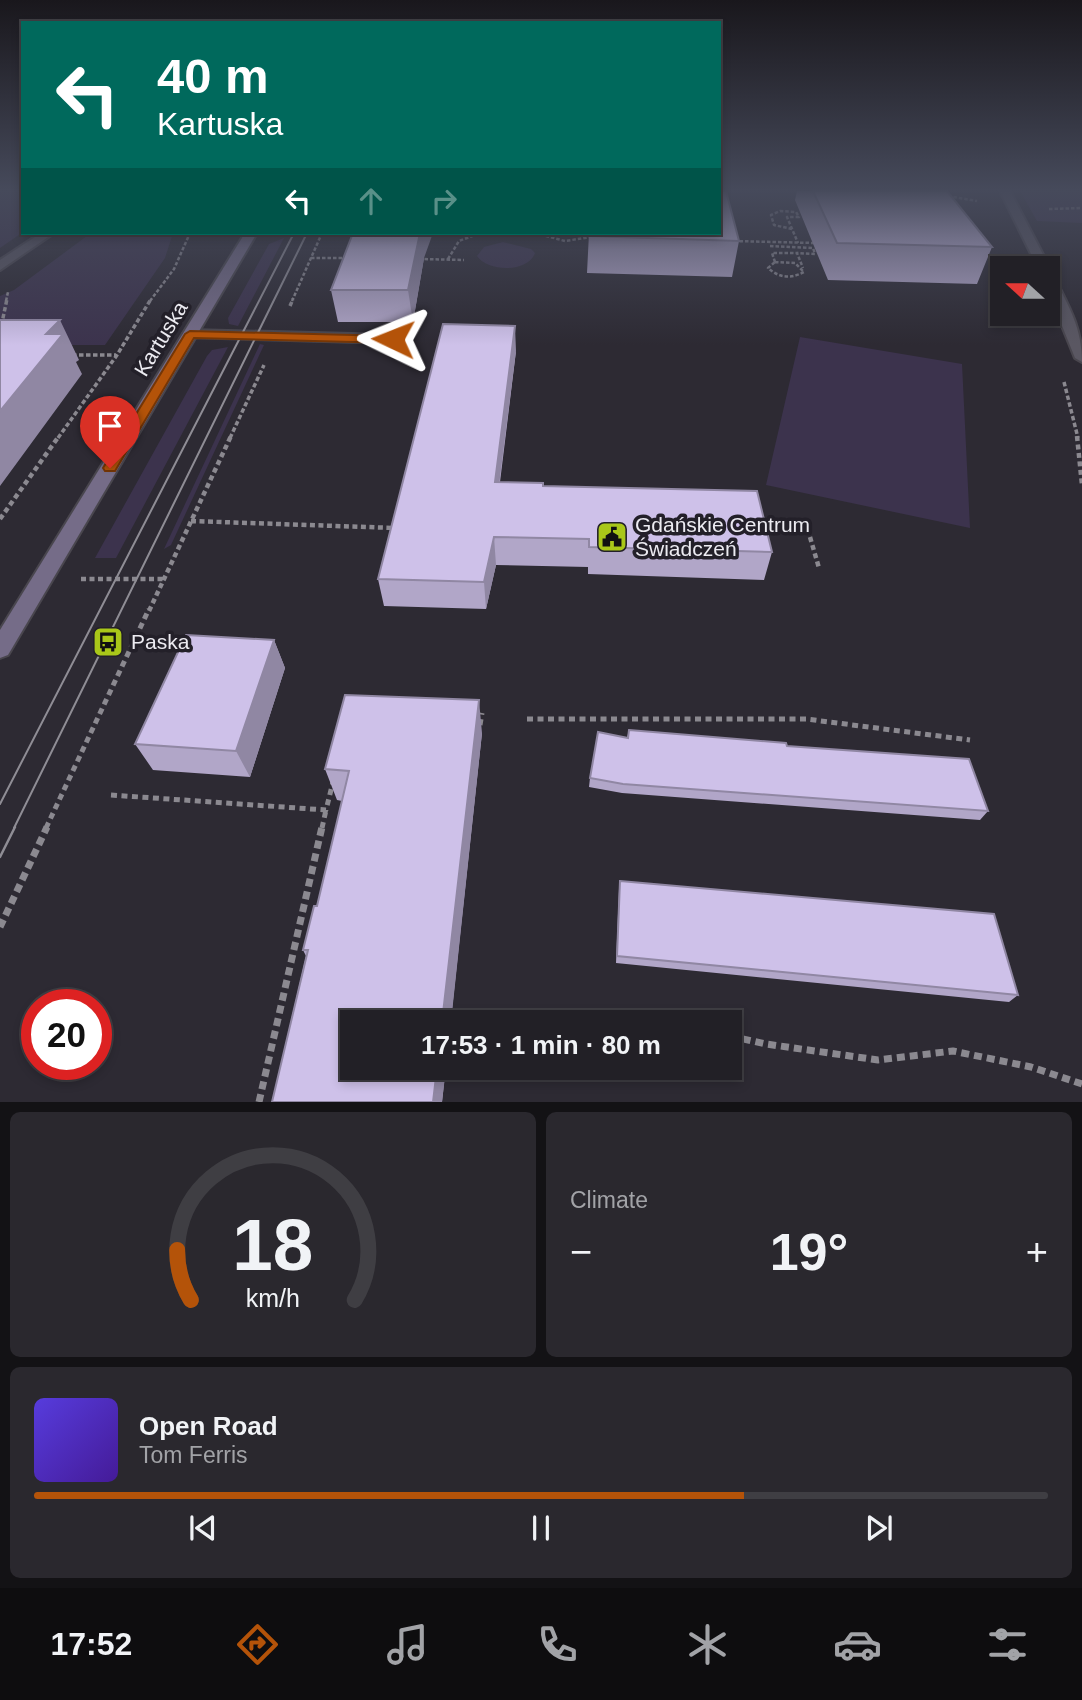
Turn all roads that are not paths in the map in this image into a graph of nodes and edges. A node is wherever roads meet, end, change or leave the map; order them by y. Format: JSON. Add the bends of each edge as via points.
{"nodes":[{"id":1,"x":34,"y":242,"type":"edge"},
{"id":2,"x":245,"y":242,"type":"edge"},
{"id":3,"x":0,"y":266,"type":"edge"},
{"id":4,"x":1060,"y":301,"type":"edge"},
{"id":5,"x":190,"y":334,"type":"junction"},
{"id":6,"x":393,"y":339,"type":"dead end"},
{"id":7,"x":1082,"y":358,"type":"edge"},
{"id":8,"x":0,"y":649,"type":"edge"}],
"edges":[{"from":1,"to":3,"type":"street"},
{"from":2,"to":5,"type":"main road","name":"Kartuska"},
{"from":4,"to":7,"type":"street"},
{"from":5,"to":6,"type":"street"},
{"from":5,"to":8,"type":"main road","name":"Kartuska"}]}
